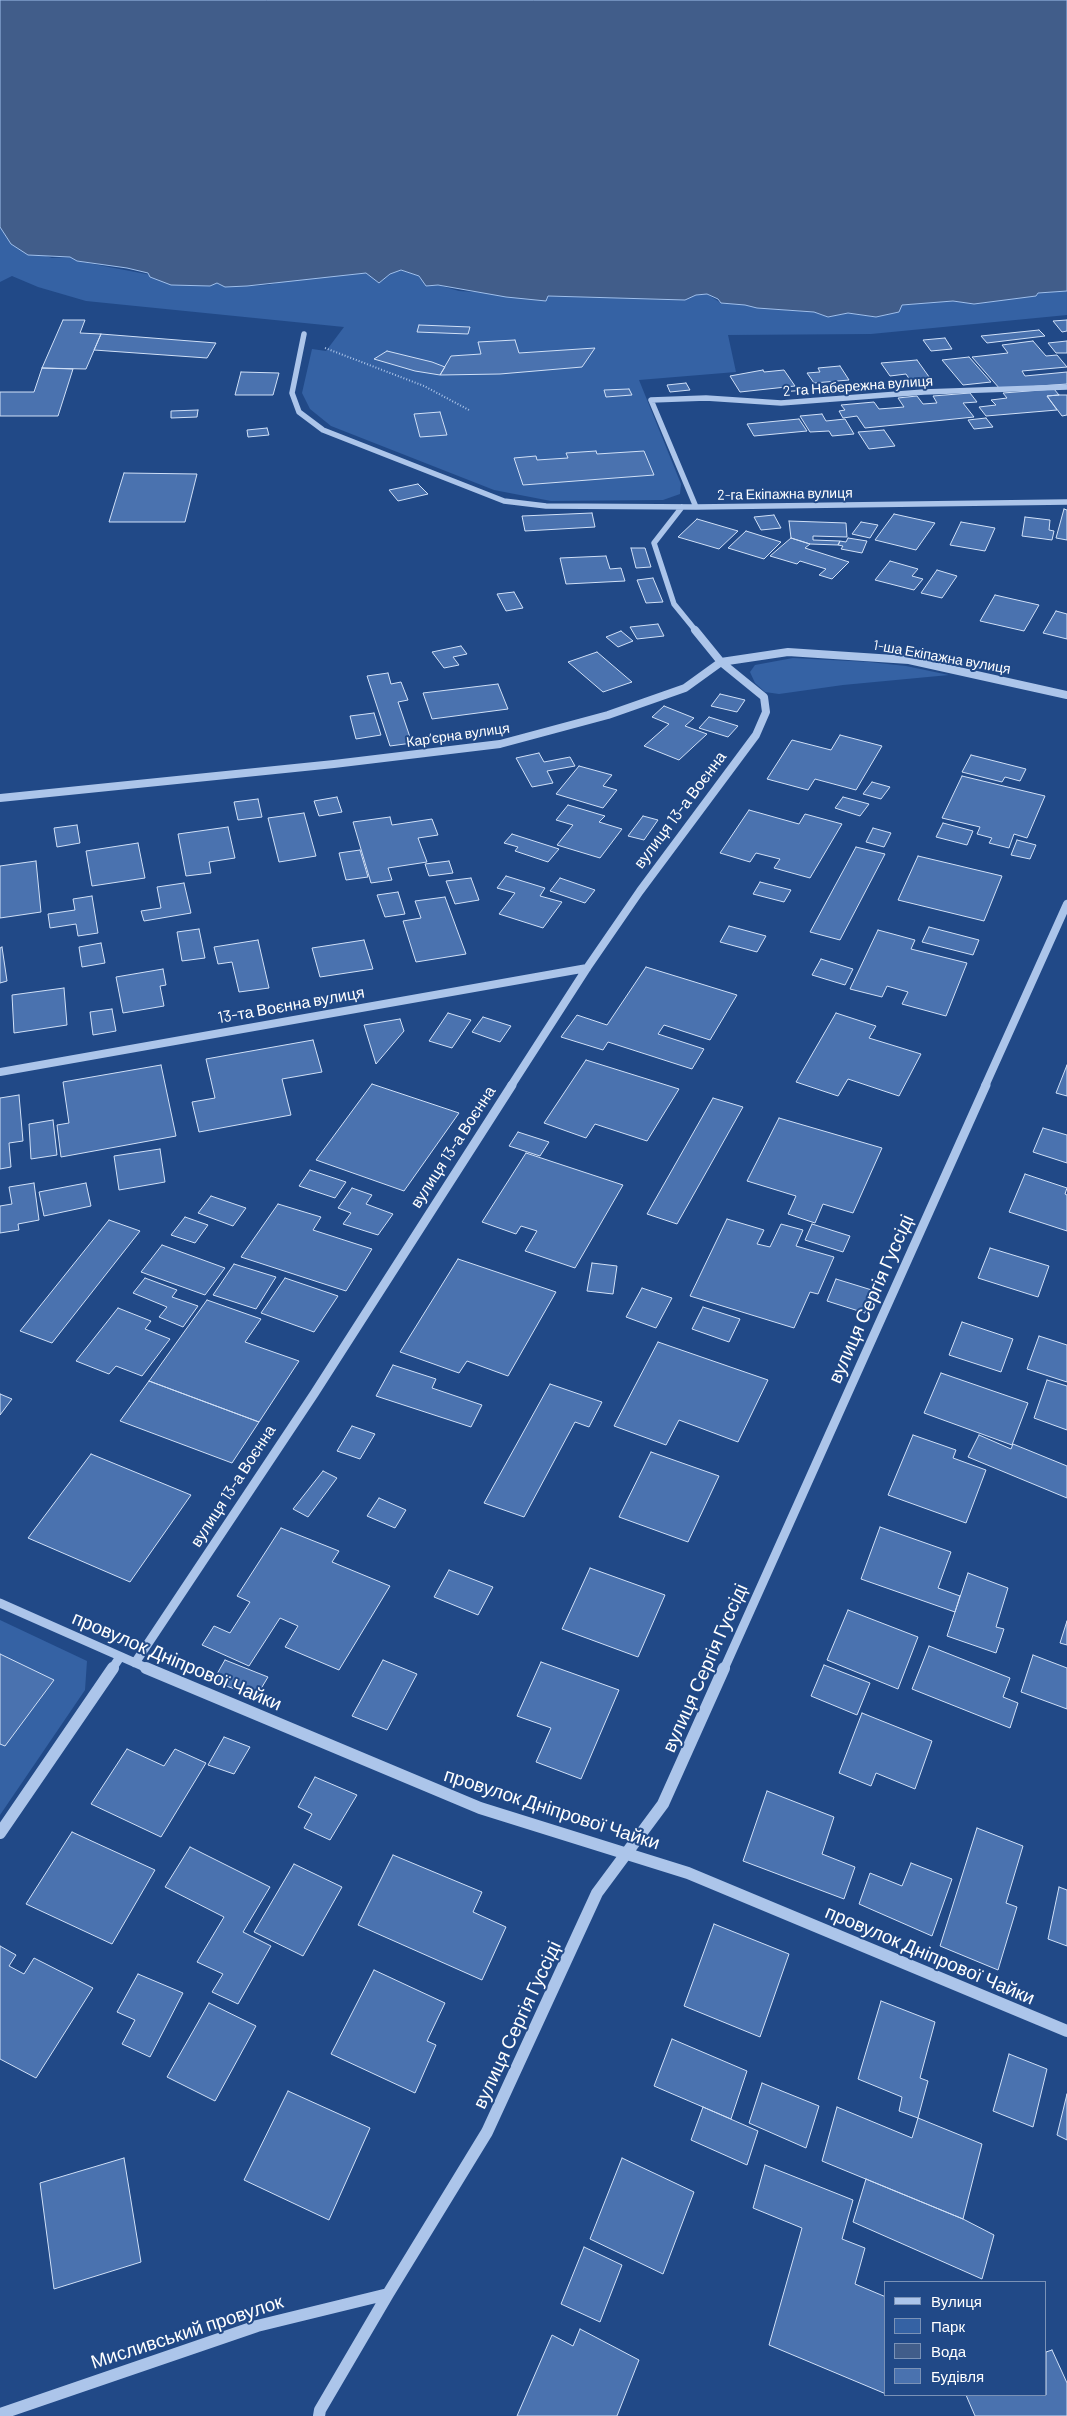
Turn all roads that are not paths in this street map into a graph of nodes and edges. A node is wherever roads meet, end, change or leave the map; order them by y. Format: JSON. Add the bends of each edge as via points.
{"nodes":[{"id":1,"x":304,"y":334,"type":"dead end"},
{"id":2,"x":1067,"y":387,"type":"edge"},
{"id":3,"x":1067,"y":502,"type":"edge"},
{"id":4,"x":682,"y":507,"type":"junction"},
{"id":5,"x":696,"y":507,"type":"junction"},
{"id":6,"x":721,"y":662,"type":"junction"},
{"id":7,"x":1067,"y":695,"type":"edge"},
{"id":8,"x":0,"y":798,"type":"edge"},
{"id":9,"x":1067,"y":904,"type":"edge"},
{"id":10,"x":587,"y":968,"type":"junction"},
{"id":11,"x":0,"y":1072,"type":"edge"},
{"id":12,"x":0,"y":1603,"type":"edge"},
{"id":13,"x":120,"y":1657,"type":"junction"},
{"id":14,"x":136,"y":1663,"type":"junction"},
{"id":15,"x":0,"y":1833,"type":"edge"},
{"id":16,"x":628,"y":1853,"type":"junction"},
{"id":17,"x":1067,"y":2031,"type":"edge"},
{"id":18,"x":388,"y":2294,"type":"junction"},
{"id":19,"x":0,"y":2414,"type":"edge"},
{"id":20,"x":319,"y":2416,"type":"edge"}],
"edges":[{"from":1,"to":4,"type":"street","name":"2-га Екіпажна вулиця","via":[[292,393],[299,412],[324,430],[504,501],[546,506]]},
{"from":2,"to":5,"type":"street","name":"2-га Набережна вулиця","via":[[924,392],[781,404],[706,398],[651,400]]},
{"from":3,"to":5,"type":"street","name":"2-га Екіпажна вулиця"},
{"from":4,"to":5,"type":"street","name":"2-га Екіпажна вулиця"},
{"from":4,"to":6,"type":"street","via":[[654,543],[674,604]]},
{"from":6,"to":7,"type":"street","name":"1-ша Екіпажна вулиця","via":[[788,652],[909,660]]},
{"from":6,"to":8,"type":"street","name":"Карʼєрна вулиця","via":[[685,688],[608,715],[500,744]]},
{"from":6,"to":10,"type":"street","name":"вулиця 13-а Воєнна","via":[[764,697],[766,712],[756,735]]},
{"from":9,"to":16,"type":"street","name":"вулиця Сергія Гуссіді","via":[[663,1804]]},
{"from":10,"to":11,"type":"street","name":"13-та Воєнна вулиця"},
{"from":10,"to":14,"type":"street","name":"вулиця 13-а Воєнна","via":[[314,1394]]},
{"from":12,"to":13,"type":"street","name":"провулок Дніпрової Чайки"},
{"from":13,"to":14,"type":"street","name":"провулок Дніпрової Чайки"},
{"from":13,"to":15,"type":"street"},
{"from":14,"to":16,"type":"street","name":"провулок Дніпрової Чайки","via":[[480,1808]]},
{"from":16,"to":17,"type":"street","name":"провулок Дніпрової Чайки","via":[[688,1873]]},
{"from":16,"to":18,"type":"street","name":"вулиця Сергія Гуссіді","via":[[597,1893],[488,2132]]},
{"from":18,"to":19,"type":"street","name":"Мисливський провулок","via":[[257,2326]]},
{"from":18,"to":20,"type":"street","name":"вулиця Сергія Гуссіді"}]}
